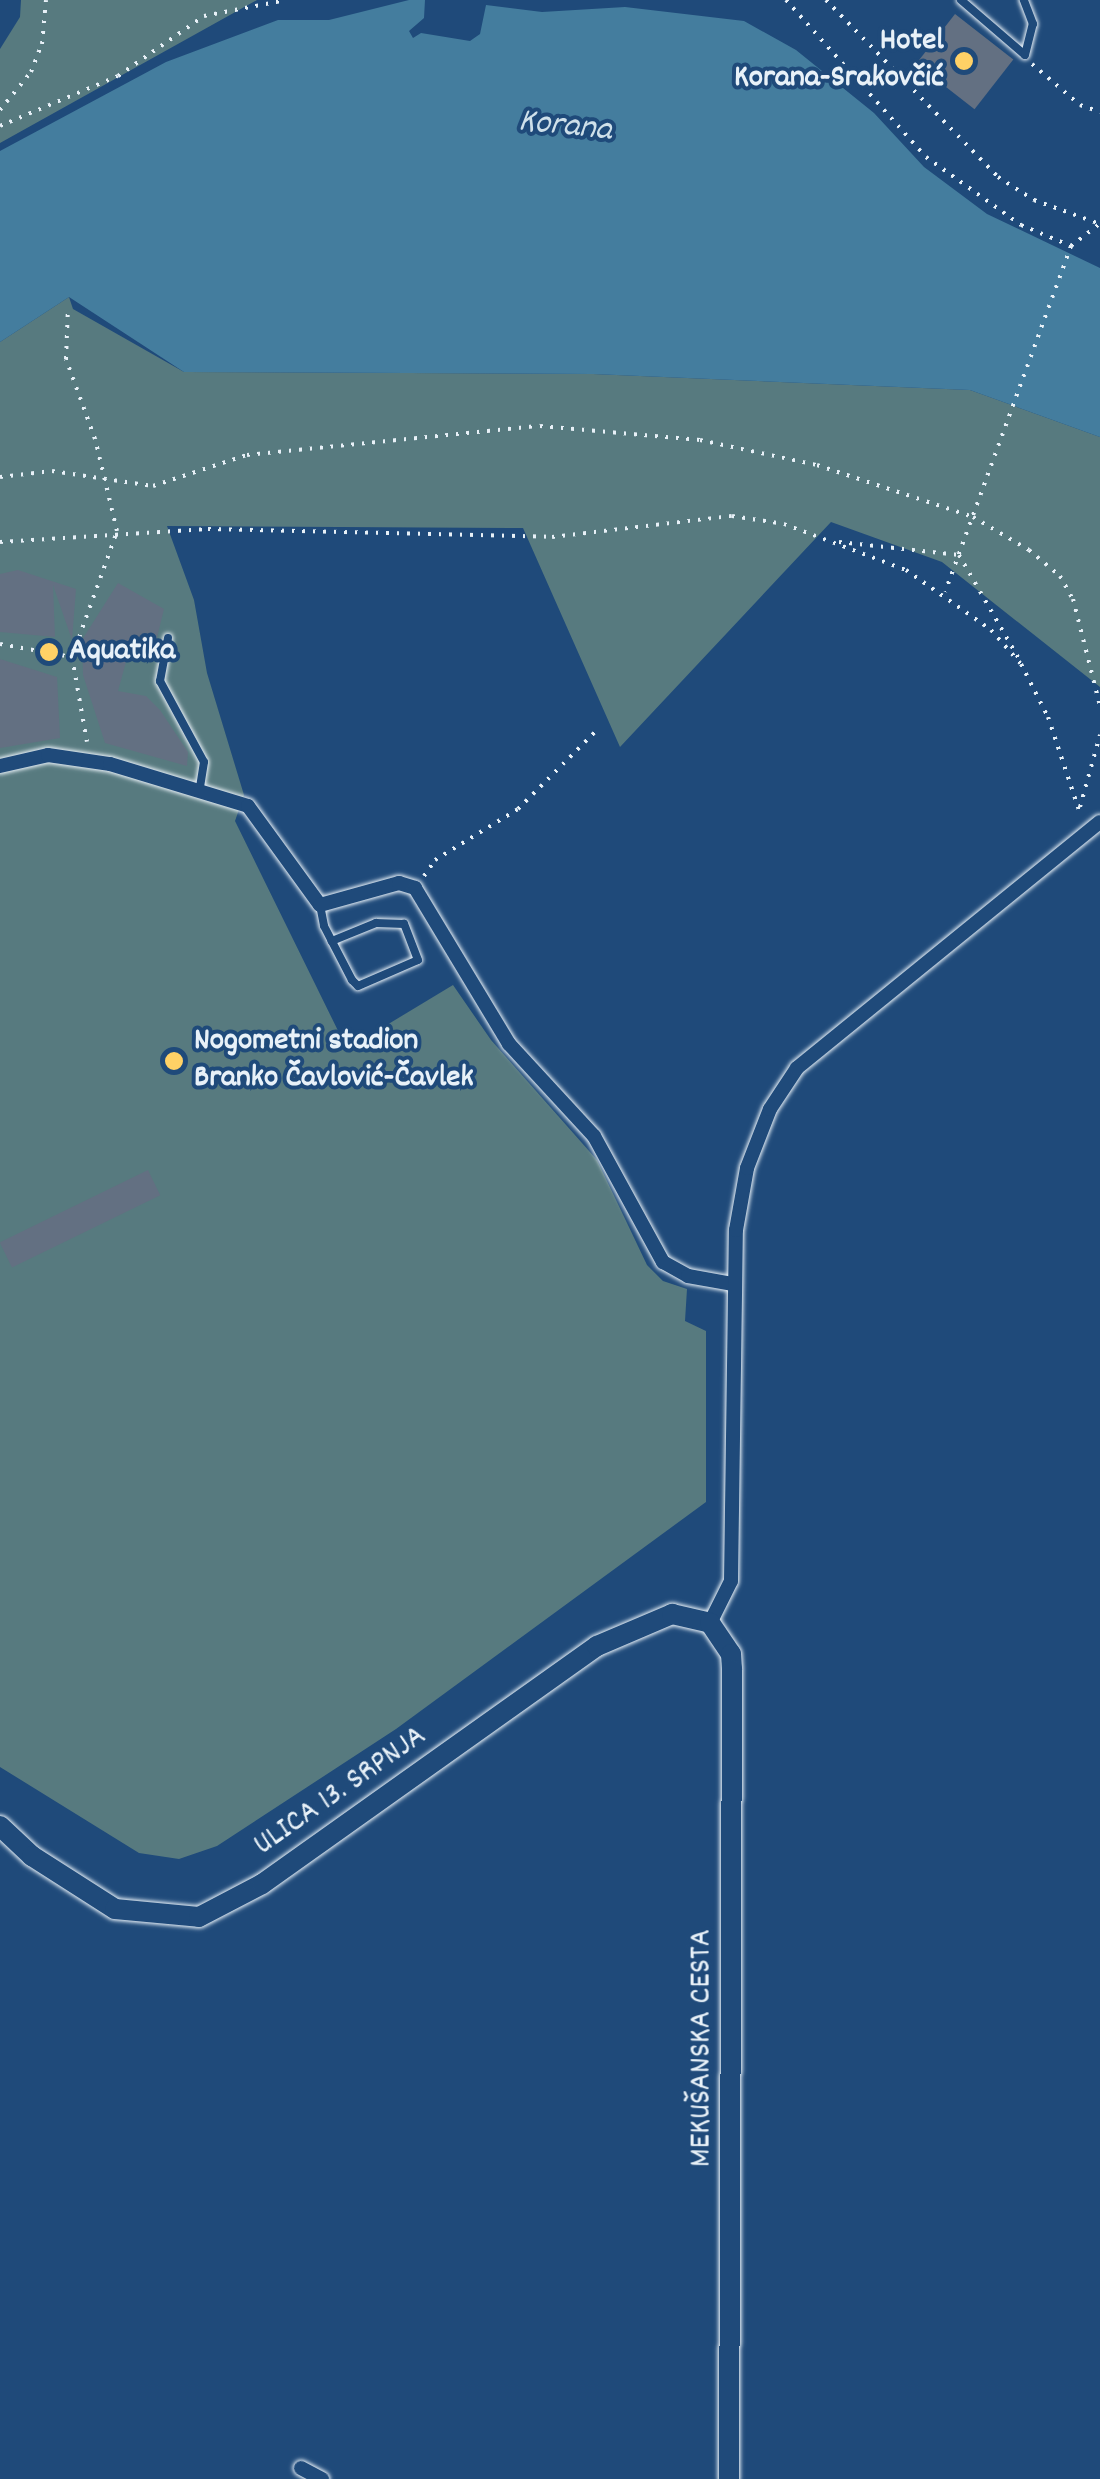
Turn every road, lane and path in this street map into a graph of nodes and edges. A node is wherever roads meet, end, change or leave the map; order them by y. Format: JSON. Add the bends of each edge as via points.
{"nodes":[{"id":1,"x":46,"y":0,"type":"edge"},
{"id":2,"x":286,"y":0,"type":"edge"},
{"id":3,"x":786,"y":0,"type":"edge"},
{"id":4,"x":826,"y":0,"type":"edge"},
{"id":5,"x":961,"y":0,"type":"edge"},
{"id":6,"x":1024,"y":0,"type":"edge"},
{"id":7,"x":1026,"y":55,"type":"junction"},
{"id":8,"x":0,"y":110,"type":"edge"},
{"id":9,"x":1100,"y":112,"type":"edge"},
{"id":10,"x":0,"y":126,"type":"edge"},
{"id":11,"x":1100,"y":224,"type":"edge"},
{"id":12,"x":1070,"y":249,"type":"junction"},
{"id":13,"x":68,"y":308,"type":"dead end"},
{"id":14,"x":0,"y":476,"type":"edge"},
{"id":15,"x":107,"y":484,"type":"junction"},
{"id":16,"x":973,"y":517,"type":"junction"},
{"id":17,"x":117,"y":531,"type":"junction"},
{"id":18,"x":829,"y":540,"type":"junction"},
{"id":19,"x":0,"y":542,"type":"edge"},
{"id":20,"x":959,"y":556,"type":"junction"},
{"id":21,"x":944,"y":594,"type":"junction"},
{"id":22,"x":168,"y":638,"type":"dead end"},
{"id":23,"x":0,"y":644,"type":"edge"},
{"id":24,"x":72,"y":657,"type":"junction"},
{"id":25,"x":1021,"y":664,"type":"junction"},
{"id":26,"x":1100,"y":706,"type":"edge"},
{"id":27,"x":595,"y":732,"type":"dead end"},
{"id":28,"x":1100,"y":735,"type":"edge"},
{"id":29,"x":87,"y":742,"type":"dead end"},
{"id":30,"x":0,"y":766,"type":"edge"},
{"id":31,"x":200,"y":787,"type":"junction"},
{"id":32,"x":1079,"y":810,"type":"junction"},
{"id":33,"x":1100,"y":822,"type":"edge"},
{"id":34,"x":1078,"y":837,"type":"junction"},
{"id":35,"x":415,"y":888,"type":"junction"},
{"id":36,"x":320,"y":905,"type":"junction"},
{"id":37,"x":332,"y":941,"type":"junction"},
{"id":38,"x":733,"y":1284,"type":"junction"},
{"id":39,"x":710,"y":1623,"type":"junction"},
{"id":40,"x":0,"y":1826,"type":"edge"},
{"id":41,"x":301,"y":2468,"type":"dead end"},
{"id":42,"x":322,"y":2479,"type":"edge"},
{"id":43,"x":729,"y":2479,"type":"edge"}],
"edges":[{"from":1,"to":8,"type":"path","via":[[42,44],[31,72]]},
{"from":2,"to":10,"type":"path","via":[[204,16],[118,76]]},
{"from":3,"to":12,"type":"path","via":[[926,157],[1021,225]]},
{"from":4,"to":11,"type":"path","via":[[998,176],[1034,200]]},
{"from":5,"to":7,"type":"lane"},
{"from":6,"to":7,"type":"lane","via":[[1032,24]]},
{"from":7,"to":9,"type":"path","via":[[1052,84]]},
{"from":11,"to":12,"type":"path"},
{"from":12,"to":16,"type":"path"},
{"from":13,"to":15,"type":"path","via":[[66,359]]},
{"from":14,"to":15,"type":"path","via":[[52,472]]},
{"from":15,"to":16,"type":"path","via":[[153,486],[247,455],[540,426],[613,428],[817,466]]},
{"from":15,"to":17,"type":"path"},
{"from":16,"to":20,"type":"path"},
{"from":16,"to":26,"type":"path","via":[[1060,576],[1073,599]]},
{"from":17,"to":18,"type":"path","via":[[552,537],[732,516]]},
{"from":17,"to":19,"type":"path"},
{"from":17,"to":24,"type":"path"},
{"from":18,"to":20,"type":"path"},
{"from":18,"to":21,"type":"path","via":[[906,570]]},
{"from":20,"to":21,"type":"path"},
{"from":20,"to":25,"type":"path"},
{"from":21,"to":25,"type":"path"},
{"from":22,"to":31,"type":"lane","via":[[160,681],[204,762]]},
{"from":23,"to":24,"type":"path"},
{"from":24,"to":29,"type":"path"},
{"from":25,"to":32,"type":"path","via":[[1048,718]]},
{"from":27,"to":35,"type":"path","via":[[518,809],[436,860]]},
{"from":28,"to":32,"type":"path"},
{"from":30,"to":31,"type":"street","via":[[48,755]]},
{"from":31,"to":36,"type":"street","via":[[248,806]]},
{"from":32,"to":34,"type":"path"},
{"from":33,"to":34,"type":"street"},
{"from":34,"to":38,"type":"street","via":[[797,1068],[770,1110],[747,1168]]},
{"from":35,"to":36,"type":"street","via":[[399,883]]},
{"from":35,"to":38,"type":"street","via":[[498,1028],[594,1136],[663,1262],[688,1276]]},
{"from":36,"to":37,"type":"lane"},
{"from":37,"to":37,"type":"lane","via":[[358,986],[418,960],[404,924],[376,923]]},
{"from":38,"to":39,"type":"street","via":[[732,1582]]},
{"from":39,"to":40,"type":"street","name":"ULICA 13. SRPNJA","via":[[672,1614],[597,1646],[262,1884],[199,1917],[115,1909],[32,1856]]},
{"from":39,"to":43,"type":"street","name":"MEKUŠANSKA CESTA","via":[[731,1654],[732,1670]]},
{"from":41,"to":42,"type":"street"}]}
